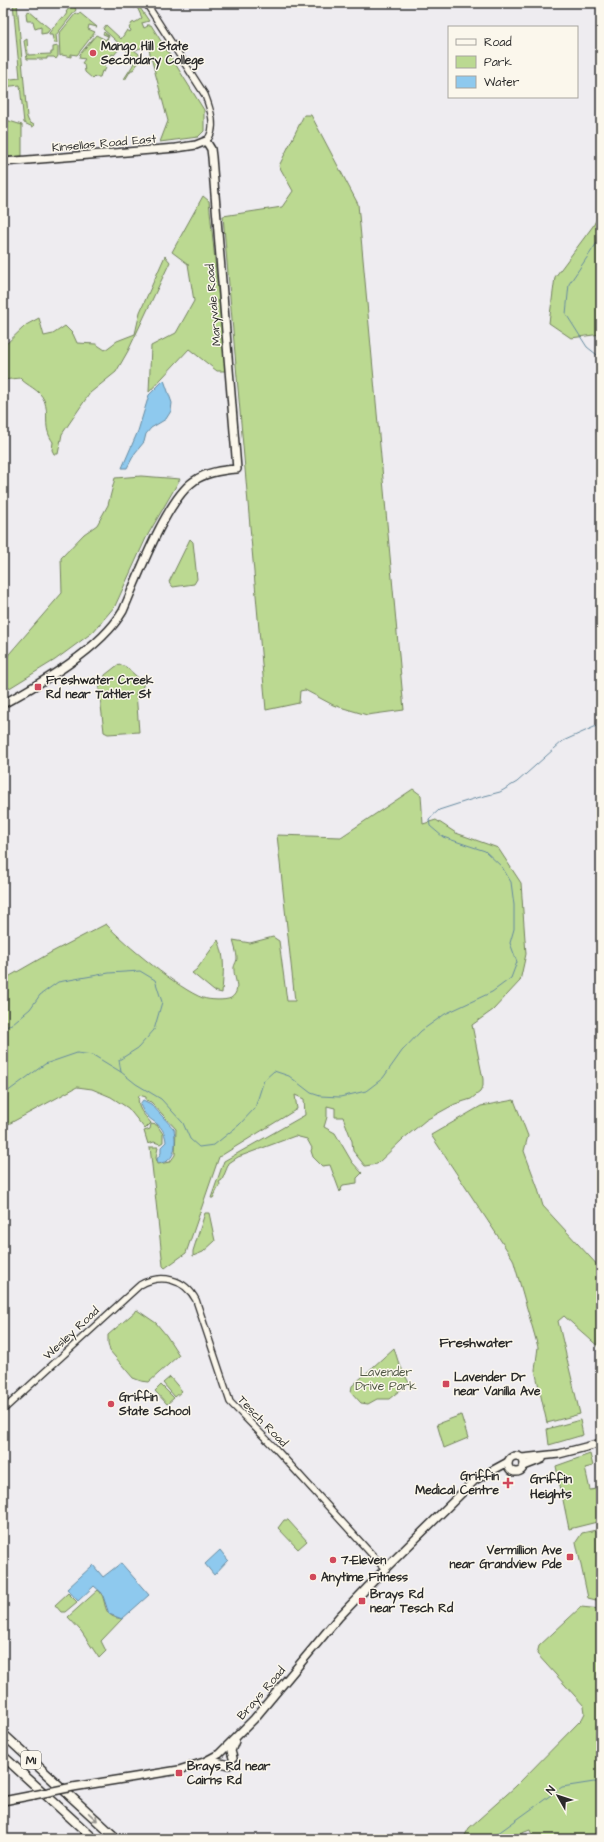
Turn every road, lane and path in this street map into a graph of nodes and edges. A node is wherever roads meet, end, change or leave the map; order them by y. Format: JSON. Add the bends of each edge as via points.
{"nodes":[{"id":1,"x":146,"y":3,"type":"edge"},
{"id":2,"x":206,"y":141,"type":"junction"},
{"id":3,"x":3,"y":162,"type":"edge"},
{"id":4,"x":237,"y":467,"type":"junction"},
{"id":5,"x":3,"y":700,"type":"edge"},
{"id":6,"x":3,"y":704,"type":"edge"},
{"id":7,"x":158,"y":1279,"type":"joint"},
{"id":8,"x":3,"y":1410,"type":"edge"},
{"id":9,"x":601,"y":1443,"type":"edge"},
{"id":10,"x":559,"y":1454,"type":"junction"},
{"id":11,"x":522,"y":1458,"type":"junction"},
{"id":12,"x":508,"y":1462,"type":"junction"},
{"id":13,"x":524,"y":1466,"type":"junction"},
{"id":14,"x":511,"y":1470,"type":"junction"},
{"id":15,"x":471,"y":1485,"type":"junction"},
{"id":16,"x":385,"y":1569,"type":"junction"},
{"id":17,"x":3,"y":1734,"type":"edge"},
{"id":18,"x":235,"y":1738,"type":"junction"},
{"id":19,"x":3,"y":1756,"type":"edge"},
{"id":20,"x":233,"y":1758,"type":"dead end"},
{"id":21,"x":204,"y":1762,"type":"junction"},
{"id":22,"x":229,"y":1765,"type":"dead end"},
{"id":23,"x":3,"y":1801,"type":"edge"},
{"id":24,"x":94,"y":1839,"type":"edge"},
{"id":25,"x":117,"y":1839,"type":"edge"}],
"edges":[{"from":1,"to":2,"type":"street","via":[[205,95],[212,124],[211,135]]},
{"from":2,"to":3,"type":"main road","name":"Kinsellas Road East","via":[[176,148]]},
{"from":2,"to":4,"type":"main road","name":"Maryvale Road","via":[[212,157]]},
{"from":4,"to":5,"type":"main road","via":[[203,471],[182,486],[160,521],[119,610],[99,636]]},
{"from":4,"to":6,"type":"main road","via":[[206,475],[189,485],[177,498],[122,611],[92,647]]},
{"from":7,"to":8,"type":"street","name":"Wesley Road","via":[[138,1287]]},
{"from":7,"to":16,"type":"street","name":"Tesch Road","via":[[178,1282],[194,1296],[230,1402]]},
{"from":9,"to":10,"type":"main road"},
{"from":10,"to":11,"type":"main road"},
{"from":10,"to":13,"type":"main road"},
{"from":11,"to":12,"type":"main road","via":[[512,1457]]},
{"from":11,"to":13,"type":"main road"},
{"from":12,"to":14,"type":"main road"},
{"from":12,"to":15,"type":"main road","name":"Brays Road","via":[[478,1478]]},
{"from":13,"to":14,"type":"main road","via":[[518,1472]]},
{"from":14,"to":15,"type":"main road","name":"Brays Road"},
{"from":15,"to":16,"type":"main road","name":"Brays Road"},
{"from":16,"to":18,"type":"main road","name":"Brays Road","via":[[339,1617],[286,1682]]},
{"from":17,"to":25,"type":"highway","number":"M1","one_way":true},
{"from":18,"to":20,"type":"main road","via":[[231,1751]]},
{"from":18,"to":21,"type":"main road","name":"Brays Road","via":[[224,1750]]},
{"from":19,"to":24,"type":"highway","number":"M1"},
{"from":21,"to":22,"type":"main road"},
{"from":21,"to":23,"type":"main road","name":"Brays Road","bridge":true,"via":[[179,1770]]}]}
